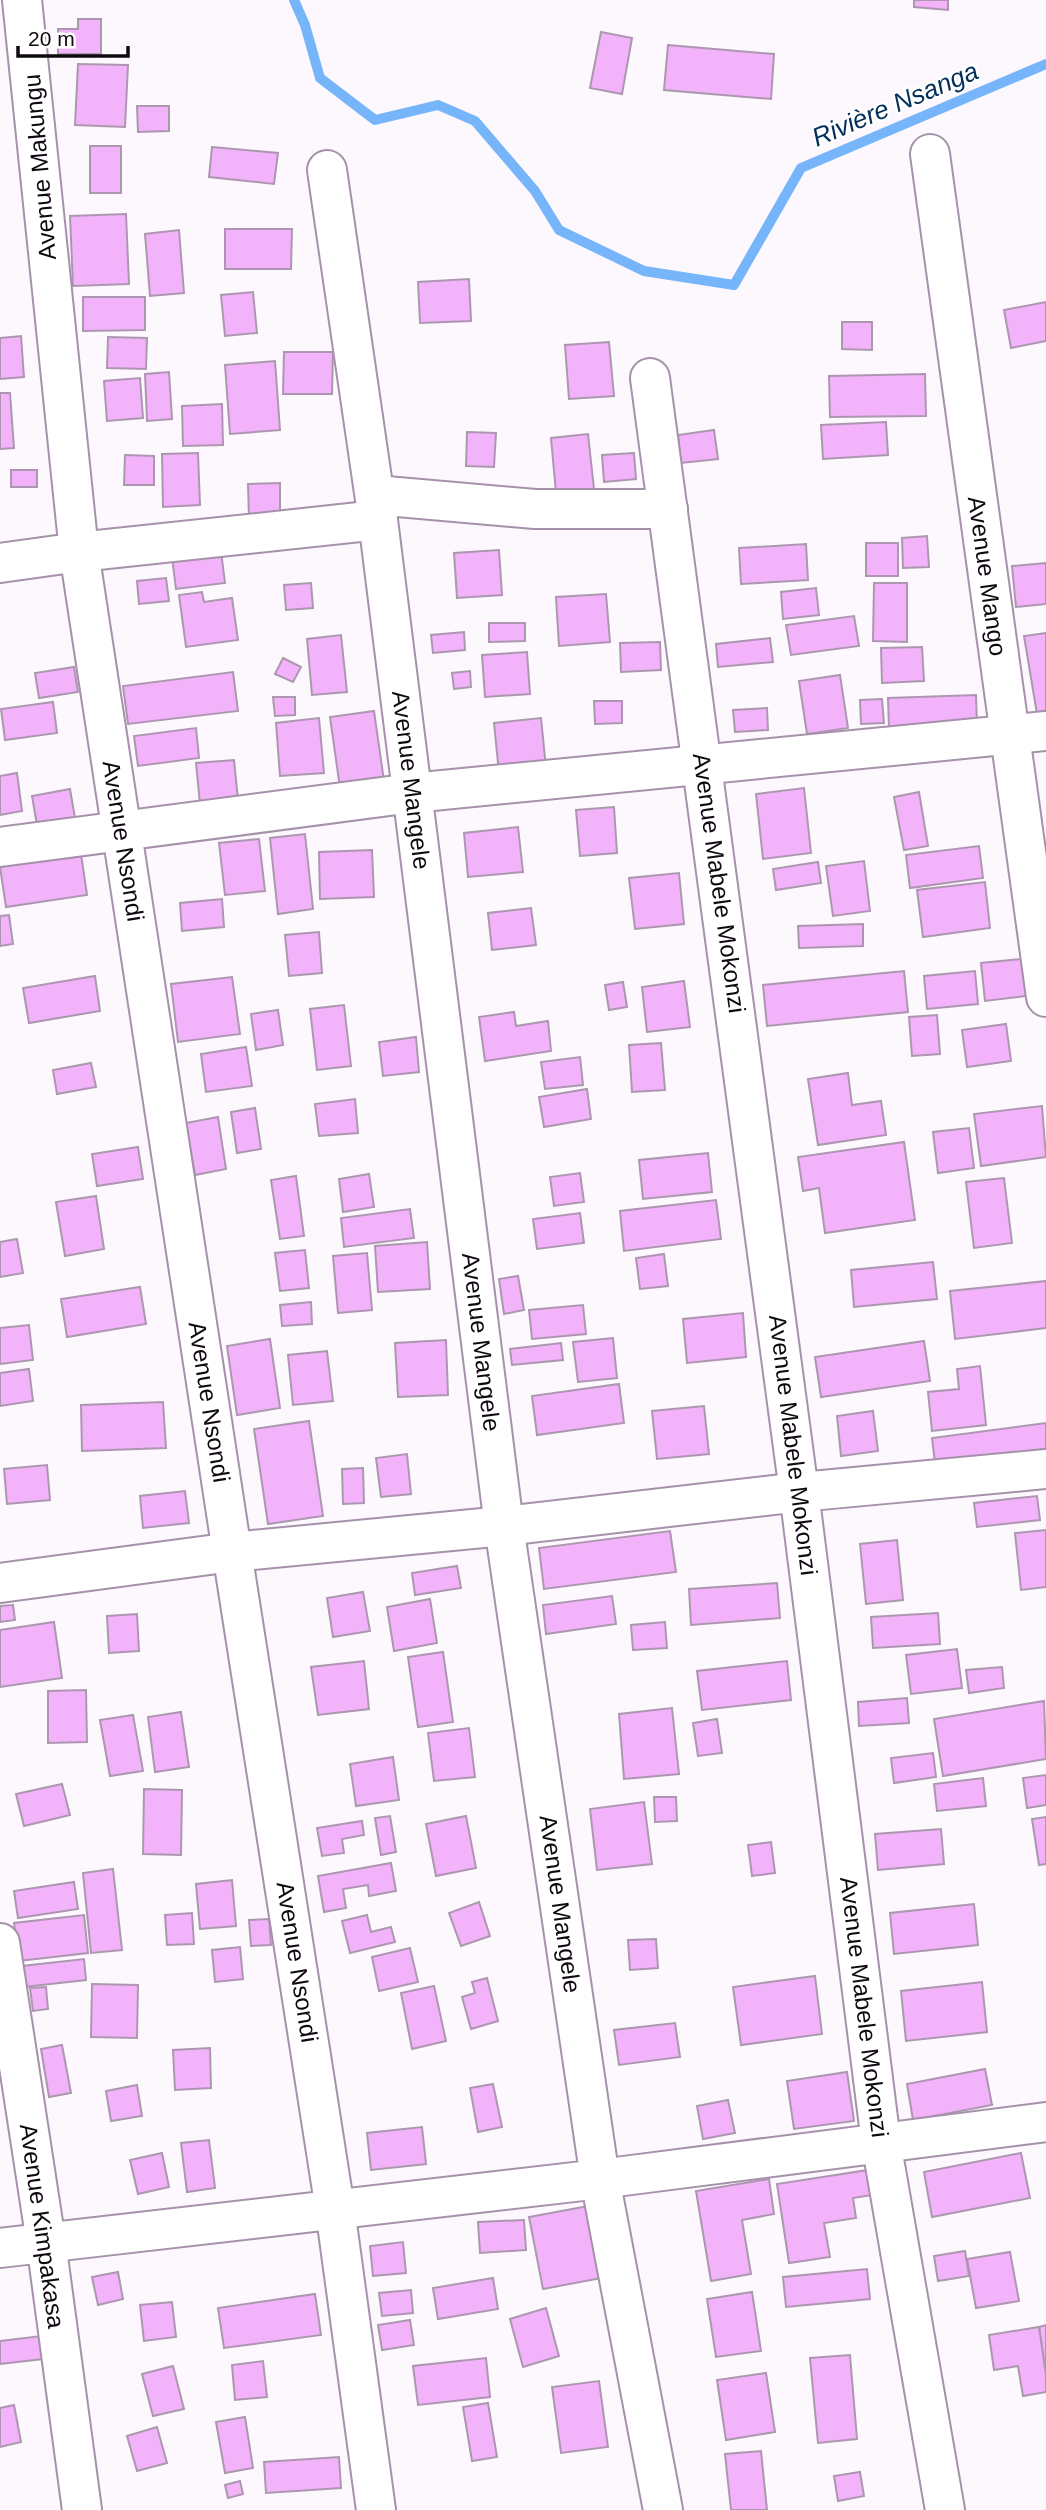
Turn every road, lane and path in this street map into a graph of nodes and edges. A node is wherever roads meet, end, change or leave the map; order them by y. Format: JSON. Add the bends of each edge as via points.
{"nodes":[{"id":1,"x":22,"y":0,"type":"edge"},
{"id":2,"x":930,"y":154,"type":"dead end"},
{"id":3,"x":327,"y":170,"type":"dead end"},
{"id":4,"x":51,"y":293,"type":"joint"},
{"id":5,"x":650,"y":378,"type":"dead end"},
{"id":6,"x":377,"y":508,"type":"junction"},
{"id":7,"x":668,"y":509,"type":"junction"},
{"id":8,"x":79,"y":552,"type":"junction"},
{"id":9,"x":0,"y":563,"type":"edge"},
{"id":10,"x":1027,"y":732,"type":"edge"},
{"id":11,"x":703,"y":765,"type":"junction"},
{"id":12,"x":412,"y":793,"type":"junction"},
{"id":13,"x":121,"y":830,"type":"junction"},
{"id":14,"x":0,"y":847,"type":"edge"},
{"id":15,"x":1046,"y":997,"type":"edge"},
{"id":16,"x":1046,"y":1469,"type":"edge"},
{"id":17,"x":799,"y":1492,"type":"junction"},
{"id":18,"x":504,"y":1525,"type":"junction"},
{"id":19,"x":232,"y":1552,"type":"junction"},
{"id":20,"x":0,"y":1583,"type":"edge"},
{"id":21,"x":0,"y":1943,"type":"edge"},
{"id":22,"x":1046,"y":2122,"type":"edge"},
{"id":23,"x":881,"y":2142,"type":"junction"},
{"id":24,"x":600,"y":2179,"type":"junction"},
{"id":25,"x":335,"y":2209,"type":"junction"},
{"id":26,"x":46,"y":2242,"type":"junction"},
{"id":27,"x":0,"y":2248,"type":"edge"},
{"id":28,"x":82,"y":2510,"type":"edge"},
{"id":29,"x":376,"y":2510,"type":"edge"},
{"id":30,"x":663,"y":2510,"type":"edge"},
{"id":31,"x":946,"y":2510,"type":"edge"}],
"edges":[{"from":1,"to":4,"type":"street","name":"Avenue Makungu"},
{"from":2,"to":10,"type":"street","name":"Avenue Mango"},
{"from":3,"to":6,"type":"street","name":"Avenue Mangele"},
{"from":4,"to":8,"type":"street","name":"Avenue Nsondi"},
{"from":5,"to":7,"type":"street","name":"Avenue Mabele Mokonzi"},
{"from":6,"to":7,"type":"street"},
{"from":6,"to":8,"type":"street"},
{"from":6,"to":12,"type":"street","name":"Avenue Mangele"},
{"from":7,"to":11,"type":"street","name":"Avenue Mabele Mokonzi"},
{"from":8,"to":9,"type":"street"},
{"from":8,"to":13,"type":"street","name":"Avenue Nsondi"},
{"from":10,"to":11,"type":"street"},
{"from":10,"to":15,"type":"street","name":"Avenue Mango"},
{"from":11,"to":12,"type":"street"},
{"from":11,"to":17,"type":"street","name":"Avenue Mabele Mokonzi"},
{"from":12,"to":13,"type":"street"},
{"from":12,"to":18,"type":"street","name":"Avenue Mangele"},
{"from":13,"to":14,"type":"street"},
{"from":13,"to":19,"type":"street","name":"Avenue Nsondi"},
{"from":16,"to":17,"type":"street"},
{"from":17,"to":18,"type":"street"},
{"from":17,"to":23,"type":"street","name":"Avenue Mabele Mokonzi"},
{"from":18,"to":19,"type":"street"},
{"from":18,"to":24,"type":"street","name":"Avenue Mangele"},
{"from":19,"to":20,"type":"street"},
{"from":19,"to":25,"type":"street","name":"Avenue Nsondi"},
{"from":21,"to":26,"type":"street","name":"Avenue Kimpakasa"},
{"from":22,"to":23,"type":"street"},
{"from":23,"to":24,"type":"street"},
{"from":23,"to":31,"type":"street","name":"Avenue Mabele Mokonzi"},
{"from":24,"to":25,"type":"street"},
{"from":24,"to":30,"type":"street","name":"Avenue Mangele"},
{"from":25,"to":26,"type":"street"},
{"from":25,"to":29,"type":"street","name":"Avenue Nsondi"},
{"from":26,"to":27,"type":"street"},
{"from":26,"to":28,"type":"street","name":"Avenue Kimpakasa"}]}
